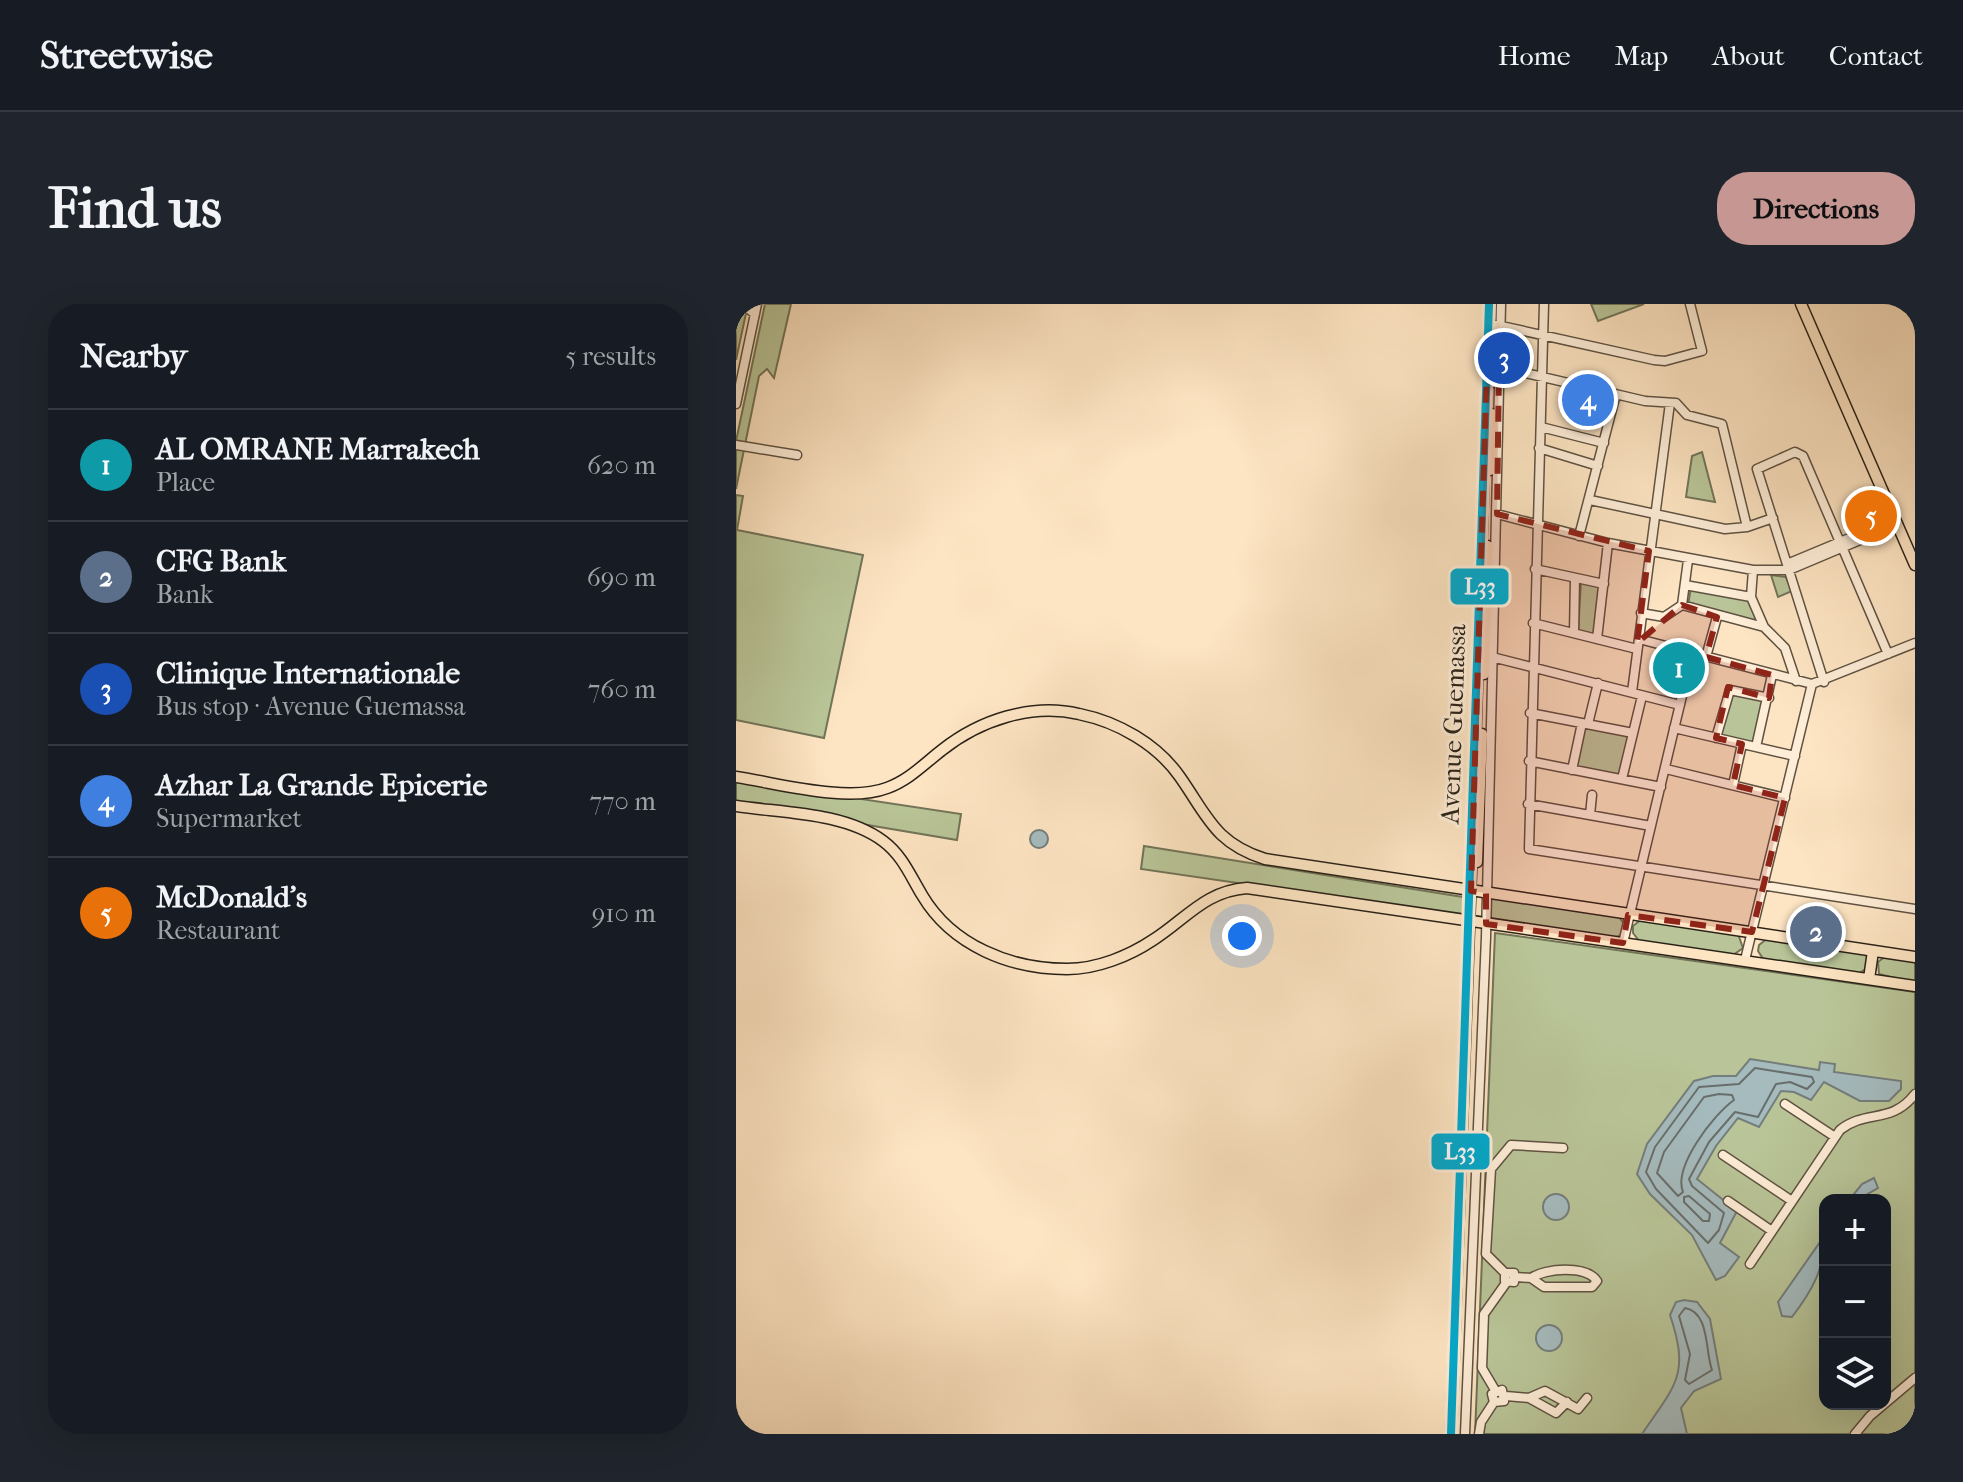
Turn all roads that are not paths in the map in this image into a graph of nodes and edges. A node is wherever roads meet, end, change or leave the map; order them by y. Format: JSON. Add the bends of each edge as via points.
{"nodes":[{"id":1,"x":742,"y":304,"type":"edge"},
{"id":2,"x":1489,"y":304,"type":"edge"},
{"id":3,"x":1495,"y":304,"type":"edge"},
{"id":4,"x":1501,"y":304,"type":"edge"},
{"id":5,"x":1544,"y":304,"type":"edge"},
{"id":6,"x":1690,"y":304,"type":"edge"},
{"id":7,"x":1801,"y":304,"type":"edge"},
{"id":8,"x":756,"y":309,"type":"edge"},
{"id":9,"x":1498,"y":325,"type":"junction"},
{"id":10,"x":1543,"y":336,"type":"junction"},
{"id":11,"x":1493,"y":365,"type":"junction"},
{"id":12,"x":1542,"y":378,"type":"junction"},
{"id":13,"x":1616,"y":394,"type":"junction"},
{"id":14,"x":1670,"y":403,"type":"junction"},
{"id":15,"x":736,"y":404,"type":"edge"},
{"id":16,"x":1541,"y":427,"type":"junction"},
{"id":17,"x":1604,"y":443,"type":"junction"},
{"id":18,"x":736,"y":445,"type":"edge"},
{"id":19,"x":1539,"y":448,"type":"junction"},
{"id":20,"x":797,"y":455,"type":"dead end"},
{"id":21,"x":1598,"y":466,"type":"junction"},
{"id":22,"x":1590,"y":500,"type":"junction"},
{"id":23,"x":1497,"y":514,"type":"junction"},
{"id":24,"x":1655,"y":516,"type":"junction"},
{"id":25,"x":1773,"y":518,"type":"junction"},
{"id":26,"x":1896,"y":521,"type":"junction"},
{"id":27,"x":1537,"y":523,"type":"junction"},
{"id":28,"x":1747,"y":527,"type":"junction"},
{"id":29,"x":1579,"y":536,"type":"junction"},
{"id":30,"x":1608,"y":543,"type":"junction"},
{"id":31,"x":1842,"y":545,"type":"junction"},
{"id":32,"x":1649,"y":551,"type":"junction"},
{"id":33,"x":1688,"y":560,"type":"junction"},
{"id":34,"x":1915,"y":565,"type":"edge"},
{"id":35,"x":1788,"y":567,"type":"junction"},
{"id":36,"x":1535,"y":569,"type":"junction"},
{"id":37,"x":1753,"y":570,"type":"junction"},
{"id":38,"x":1575,"y":578,"type":"junction"},
{"id":39,"x":1604,"y":584,"type":"junction"},
{"id":40,"x":1685,"y":585,"type":"junction"},
{"id":41,"x":1751,"y":597,"type":"junction"},
{"id":42,"x":1682,"y":605,"type":"junction"},
{"id":43,"x":1641,"y":613,"type":"junction"},
{"id":44,"x":1717,"y":617,"type":"junction"},
{"id":45,"x":1533,"y":623,"type":"junction"},
{"id":46,"x":1764,"y":627,"type":"junction"},
{"id":47,"x":1574,"y":633,"type":"junction"},
{"id":48,"x":1597,"y":639,"type":"junction"},
{"id":49,"x":1915,"y":643,"type":"edge"},
{"id":50,"x":1638,"y":644,"type":"junction"},
{"id":51,"x":1692,"y":654,"type":"junction"},
{"id":52,"x":1888,"y":654,"type":"junction"},
{"id":53,"x":1492,"y":657,"type":"junction"},
{"id":54,"x":1706,"y":657,"type":"junction"},
{"id":55,"x":1532,"y":666,"type":"junction"},
{"id":56,"x":1772,"y":675,"type":"junction"},
{"id":57,"x":1796,"y":681,"type":"junction"},
{"id":58,"x":1824,"y":682,"type":"junction"},
{"id":59,"x":1598,"y":683,"type":"junction"},
{"id":60,"x":1812,"y":684,"type":"junction"},
{"id":61,"x":1637,"y":694,"type":"junction"},
{"id":62,"x":1769,"y":698,"type":"junction"},
{"id":63,"x":1680,"y":705,"type":"junction"},
{"id":64,"x":1530,"y":713,"type":"junction"},
{"id":65,"x":1585,"y":724,"type":"junction"},
{"id":66,"x":1674,"y":728,"type":"junction"},
{"id":67,"x":1633,"y":733,"type":"junction"},
{"id":68,"x":1716,"y":738,"type":"junction"},
{"id":69,"x":1742,"y":744,"type":"junction"},
{"id":70,"x":1756,"y":747,"type":"junction"},
{"id":71,"x":1795,"y":756,"type":"junction"},
{"id":72,"x":1529,"y":761,"type":"junction"},
{"id":73,"x":1666,"y":769,"type":"junction"},
{"id":74,"x":1572,"y":770,"type":"junction"},
{"id":75,"x":736,"y":777,"type":"edge"},
{"id":76,"x":1622,"y":779,"type":"junction"},
{"id":77,"x":1733,"y":785,"type":"junction"},
{"id":78,"x":1661,"y":787,"type":"junction"},
{"id":79,"x":1592,"y":795,"type":"dead end"},
{"id":80,"x":1785,"y":798,"type":"junction"},
{"id":81,"x":1528,"y":804,"type":"junction"},
{"id":82,"x":736,"y":806,"type":"edge"},
{"id":83,"x":1590,"y":815,"type":"junction"},
{"id":84,"x":1651,"y":826,"type":"junction"},
{"id":85,"x":1641,"y":868,"type":"junction"},
{"id":86,"x":1763,"y":884,"type":"junction"},
{"id":87,"x":1478,"y":892,"type":"junction"},
{"id":88,"x":1915,"y":909,"type":"edge"},
{"id":89,"x":1629,"y":916,"type":"junction"},
{"id":90,"x":1478,"y":923,"type":"junction"},
{"id":91,"x":1752,"y":932,"type":"junction"},
{"id":92,"x":1623,"y":943,"type":"junction"},
{"id":93,"x":1873,"y":951,"type":"junction"},
{"id":94,"x":1915,"y":957,"type":"edge"},
{"id":95,"x":1745,"y":960,"type":"junction"},
{"id":96,"x":1869,"y":979,"type":"junction"},
{"id":97,"x":1915,"y":986,"type":"edge"},
{"id":98,"x":1915,"y":1094,"type":"edge"},
{"id":99,"x":1785,"y":1104,"type":"dead end"},
{"id":100,"x":1835,"y":1137,"type":"junction"},
{"id":101,"x":1563,"y":1148,"type":"dead end"},
{"id":102,"x":1723,"y":1155,"type":"dead end"},
{"id":103,"x":1728,"y":1201,"type":"dead end"},
{"id":104,"x":1792,"y":1201,"type":"junction"},
{"id":105,"x":1772,"y":1231,"type":"junction"},
{"id":106,"x":1750,"y":1264,"type":"dead end"},
{"id":107,"x":1506,"y":1278,"type":"junction"},
{"id":108,"x":1531,"y":1278,"type":"junction"},
{"id":109,"x":1914,"y":1379,"type":"edge"},
{"id":110,"x":1495,"y":1390,"type":"junction"},
{"id":111,"x":1506,"y":1396,"type":"junction"},
{"id":112,"x":1529,"y":1398,"type":"junction"},
{"id":113,"x":1587,"y":1398,"type":"dead end"},
{"id":114,"x":1494,"y":1402,"type":"junction"},
{"id":115,"x":1567,"y":1402,"type":"junction"},
{"id":116,"x":1453,"y":1434,"type":"edge"},
{"id":117,"x":1465,"y":1434,"type":"edge"},
{"id":118,"x":1479,"y":1434,"type":"edge"},
{"id":119,"x":1855,"y":1434,"type":"edge"}],
"edges":[{"from":1,"to":8,"type":"street"},
{"from":2,"to":11,"type":"main road","name":"Avenue Guemassa"},
{"from":3,"to":9,"type":"main road","name":"Avenue Guemassa"},
{"from":4,"to":9,"type":"street","name":"Avenue Guemassa"},
{"from":5,"to":10,"type":"street"},
{"from":6,"to":10,"type":"street","via":[[1702,351],[1678,358],[1654,360]]},
{"from":7,"to":26,"type":"main road"},
{"from":8,"to":15,"type":"street"},
{"from":9,"to":10,"type":"street"},
{"from":9,"to":11,"type":"main road","name":"Avenue Guemassa"},
{"from":10,"to":12,"type":"street"},
{"from":11,"to":12,"type":"street"},
{"from":11,"to":23,"type":"street","name":"Avenue Guemassa"},
{"from":11,"to":87,"type":"main road","name":"Avenue Guemassa"},
{"from":12,"to":13,"type":"street"},
{"from":12,"to":16,"type":"street"},
{"from":13,"to":14,"type":"street"},
{"from":13,"to":17,"type":"street"},
{"from":14,"to":24,"type":"street"},
{"from":14,"to":28,"type":"street","via":[[1687,415],[1723,426]]},
{"from":16,"to":17,"type":"street"},
{"from":16,"to":19,"type":"street"},
{"from":17,"to":21,"type":"street"},
{"from":18,"to":20,"type":"street"},
{"from":19,"to":21,"type":"street"},
{"from":19,"to":27,"type":"street"},
{"from":21,"to":22,"type":"street"},
{"from":22,"to":24,"type":"street"},
{"from":22,"to":29,"type":"street"},
{"from":23,"to":27,"type":"street"},
{"from":23,"to":53,"type":"street","name":"Avenue Guemassa"},
{"from":24,"to":28,"type":"street","via":[[1725,529]]},
{"from":24,"to":32,"type":"street"},
{"from":25,"to":28,"type":"street"},
{"from":25,"to":31,"type":"street","via":[[1757,469],[1800,453]]},
{"from":25,"to":35,"type":"street"},
{"from":26,"to":31,"type":"street"},
{"from":26,"to":34,"type":"main road"},
{"from":27,"to":29,"type":"street"},
{"from":27,"to":36,"type":"street"},
{"from":29,"to":30,"type":"street"},
{"from":30,"to":32,"type":"street"},
{"from":30,"to":39,"type":"street"},
{"from":31,"to":35,"type":"street"},
{"from":31,"to":52,"type":"street"},
{"from":32,"to":33,"type":"street"},
{"from":32,"to":43,"type":"street"},
{"from":33,"to":37,"type":"street"},
{"from":33,"to":40,"type":"street"},
{"from":35,"to":37,"type":"street"},
{"from":35,"to":58,"type":"street"},
{"from":36,"to":38,"type":"street"},
{"from":36,"to":45,"type":"street"},
{"from":37,"to":41,"type":"street"},
{"from":38,"to":39,"type":"street"},
{"from":38,"to":47,"type":"street"},
{"from":39,"to":48,"type":"street"},
{"from":40,"to":41,"type":"street"},
{"from":40,"to":42,"type":"street"},
{"from":41,"to":46,"type":"street"},
{"from":42,"to":43,"type":"street","via":[[1664,617]]},
{"from":42,"to":44,"type":"street"},
{"from":43,"to":50,"type":"street"},
{"from":44,"to":46,"type":"street"},
{"from":44,"to":54,"type":"street"},
{"from":45,"to":47,"type":"street"},
{"from":45,"to":55,"type":"street"},
{"from":46,"to":57,"type":"street","via":[[1785,648]]},
{"from":47,"to":48,"type":"street"},
{"from":48,"to":50,"type":"street"},
{"from":49,"to":52,"type":"street"},
{"from":50,"to":51,"type":"street"},
{"from":50,"to":61,"type":"street"},
{"from":51,"to":54,"type":"street"},
{"from":51,"to":63,"type":"street"},
{"from":52,"to":58,"type":"street"},
{"from":53,"to":55,"type":"street"},
{"from":53,"to":87,"type":"street","name":"Avenue Guemassa"},
{"from":54,"to":56,"type":"street"},
{"from":55,"to":59,"type":"street"},
{"from":55,"to":64,"type":"street"},
{"from":56,"to":57,"type":"street"},
{"from":56,"to":62,"type":"street"},
{"from":57,"to":60,"type":"street"},
{"from":58,"to":60,"type":"street"},
{"from":59,"to":61,"type":"street"},
{"from":59,"to":65,"type":"street"},
{"from":60,"to":71,"type":"street"},
{"from":61,"to":63,"type":"street"},
{"from":61,"to":67,"type":"street"},
{"from":62,"to":68,"type":"street","via":[[1730,690]]},
{"from":62,"to":70,"type":"street"},
{"from":63,"to":66,"type":"street"},
{"from":64,"to":65,"type":"street"},
{"from":64,"to":72,"type":"street"},
{"from":65,"to":67,"type":"street"},
{"from":65,"to":74,"type":"street"},
{"from":66,"to":68,"type":"street"},
{"from":66,"to":73,"type":"street"},
{"from":67,"to":76,"type":"street"},
{"from":68,"to":69,"type":"street"},
{"from":69,"to":70,"type":"street"},
{"from":69,"to":77,"type":"street"},
{"from":70,"to":71,"type":"street"},
{"from":71,"to":80,"type":"street"},
{"from":72,"to":74,"type":"street"},
{"from":72,"to":81,"type":"street"},
{"from":73,"to":77,"type":"street"},
{"from":73,"to":78,"type":"street"},
{"from":74,"to":76,"type":"street"},
{"from":75,"to":87,"type":"main road","via":[[868,793],[903,781],[957,739],[991,721],[1036,712],[1078,713],[1120,728],[1157,753],[1211,825],[1247,853]]},
{"from":76,"to":78,"type":"street"},
{"from":77,"to":80,"type":"street"},
{"from":78,"to":84,"type":"street"},
{"from":79,"to":83,"type":"street"},
{"from":80,"to":86,"type":"street"},
{"from":81,"to":83,"type":"street"},
{"from":81,"to":85,"type":"street","via":[[1529,849]]},
{"from":82,"to":90,"type":"main road","via":[[842,822],[868,831],[897,853],[947,926],[982,950],[1016,964],[1063,969],[1096,965],[1155,939],[1195,905],[1237,889],[1269,889]]},
{"from":83,"to":84,"type":"street"},
{"from":84,"to":85,"type":"street"},
{"from":85,"to":86,"type":"street"},
{"from":85,"to":89,"type":"street"},
{"from":86,"to":88,"type":"street"},
{"from":86,"to":91,"type":"street"},
{"from":87,"to":89,"type":"main road"},
{"from":87,"to":90,"type":"main road","name":"Avenue Guemassa"},
{"from":89,"to":91,"type":"main road"},
{"from":89,"to":92,"type":"street"},
{"from":90,"to":92,"type":"main road"},
{"from":90,"to":116,"type":"main road","name":"Avenue Guemassa"},
{"from":90,"to":117,"type":"street","name":"Avenue Guemassa"},
{"from":91,"to":93,"type":"main road"},
{"from":91,"to":95,"type":"street"},
{"from":92,"to":95,"type":"main road"},
{"from":93,"to":94,"type":"main road"},
{"from":93,"to":96,"type":"main road"},
{"from":95,"to":96,"type":"main road"},
{"from":96,"to":97,"type":"main road"},
{"from":98,"to":100,"type":"street","via":[[1896,1112],[1855,1121]]},
{"from":99,"to":100,"type":"street"},
{"from":100,"to":104,"type":"street"},
{"from":101,"to":107,"type":"street","via":[[1511,1145],[1491,1169],[1486,1254]]},
{"from":102,"to":104,"type":"street"},
{"from":103,"to":105,"type":"street"},
{"from":104,"to":105,"type":"street"},
{"from":105,"to":106,"type":"street"},
{"from":107,"to":108,"type":"street","via":[[1512,1283],[1516,1277]]},
{"from":107,"to":110,"type":"street","via":[[1484,1314],[1482,1368]]},
{"from":108,"to":108,"type":"street","via":[[1544,1287],[1592,1287],[1597,1281],[1585,1272],[1543,1272]]},
{"from":109,"to":119,"type":"street"},
{"from":110,"to":111,"type":"street"},
{"from":110,"to":114,"type":"street"},
{"from":111,"to":112,"type":"street"},
{"from":111,"to":114,"type":"street","via":[[1502,1403]]},
{"from":112,"to":115,"type":"street","via":[[1545,1391]]},
{"from":112,"to":115,"type":"street","via":[[1557,1414]]},
{"from":113,"to":115,"type":"street","via":[[1579,1408]]},
{"from":114,"to":118,"type":"street"}]}
